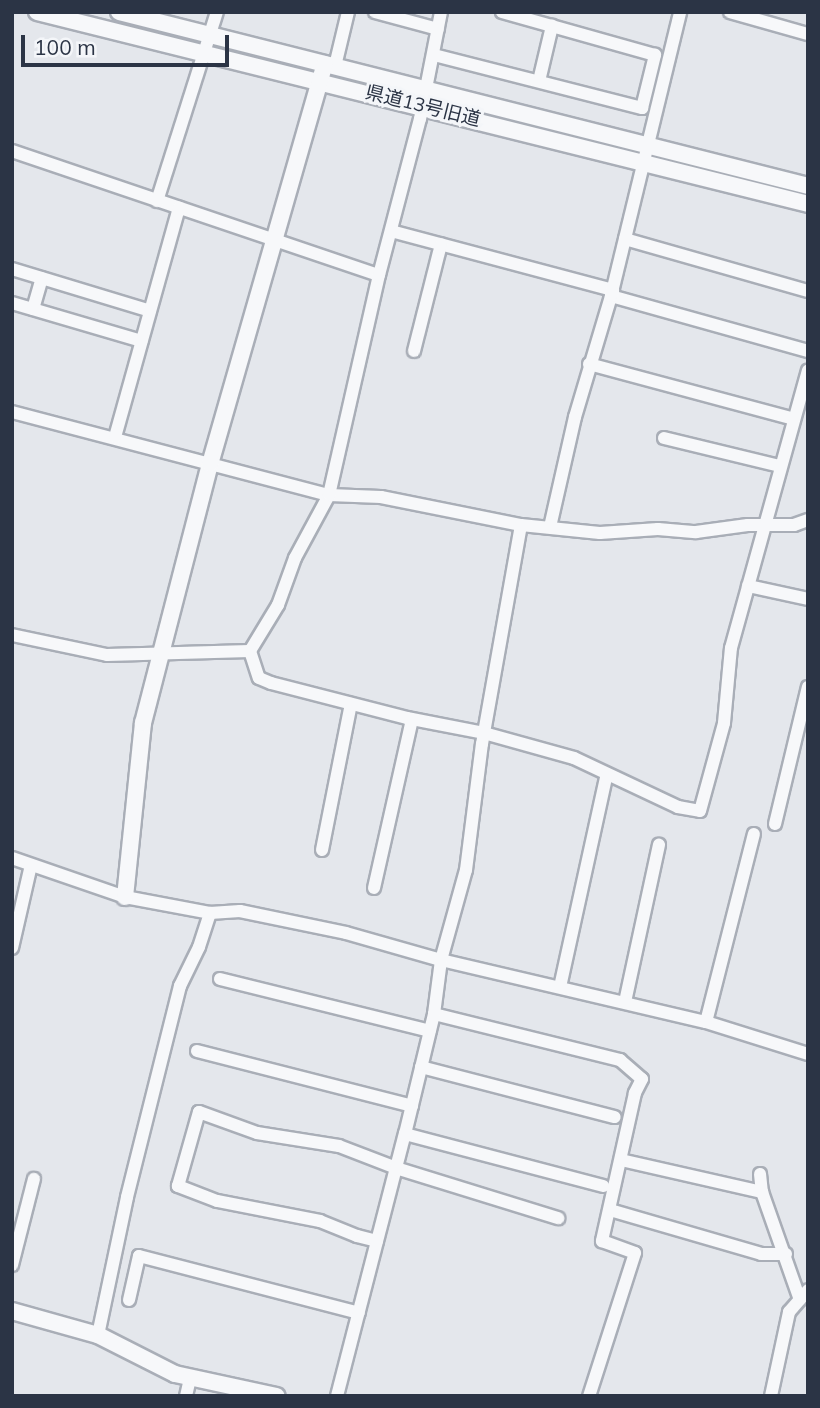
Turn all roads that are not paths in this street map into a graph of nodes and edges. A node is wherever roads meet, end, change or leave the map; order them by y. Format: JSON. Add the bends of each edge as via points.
{"nodes":[{"id":1,"x":37,"y":12,"type":"edge"},
{"id":2,"x":119,"y":12,"type":"edge"},
{"id":3,"x":217,"y":12,"type":"edge"},
{"id":4,"x":348,"y":12,"type":"edge"},
{"id":5,"x":375,"y":12,"type":"edge"},
{"id":6,"x":441,"y":12,"type":"edge"},
{"id":7,"x":502,"y":12,"type":"edge"},
{"id":8,"x":680,"y":12,"type":"edge"},
{"id":9,"x":730,"y":12,"type":"edge"},
{"id":10,"x":552,"y":26,"type":"junction"},
{"id":11,"x":438,"y":29,"type":"junction"},
{"id":12,"x":808,"y":34,"type":"edge"},
{"id":13,"x":211,"y":35,"type":"junction"},
{"id":14,"x":206,"y":52,"type":"junction"},
{"id":15,"x":433,"y":55,"type":"junction"},
{"id":16,"x":330,"y":65,"type":"junction"},
{"id":17,"x":320,"y":80,"type":"junction"},
{"id":18,"x":538,"y":82,"type":"junction"},
{"id":19,"x":427,"y":90,"type":"junction"},
{"id":20,"x":423,"y":106,"type":"junction"},
{"id":21,"x":649,"y":144,"type":"junction"},
{"id":22,"x":12,"y":151,"type":"edge"},
{"id":23,"x":645,"y":161,"type":"junction"},
{"id":24,"x":808,"y":186,"type":"edge"},
{"id":25,"x":157,"y":201,"type":"junction"},
{"id":26,"x":808,"y":204,"type":"edge"},
{"id":27,"x":179,"y":208,"type":"junction"},
{"id":28,"x":391,"y":231,"type":"junction"},
{"id":29,"x":272,"y":238,"type":"junction"},
{"id":30,"x":625,"y":239,"type":"junction"},
{"id":31,"x":440,"y":244,"type":"junction"},
{"id":32,"x":12,"y":269,"type":"edge"},
{"id":33,"x":379,"y":275,"type":"junction"},
{"id":34,"x":42,"y":278,"type":"junction"},
{"id":35,"x":808,"y":290,"type":"edge"},
{"id":36,"x":612,"y":293,"type":"junction"},
{"id":37,"x":12,"y":303,"type":"edge"},
{"id":38,"x":33,"y":309,"type":"junction"},
{"id":39,"x":150,"y":311,"type":"junction"},
{"id":40,"x":142,"y":341,"type":"junction"},
{"id":41,"x":414,"y":351,"type":"dead end"},
{"id":42,"x":808,"y":351,"type":"edge"},
{"id":43,"x":589,"y":364,"type":"junction"},
{"id":44,"x":808,"y":370,"type":"edge"},
{"id":45,"x":12,"y":412,"type":"edge"},
{"id":46,"x":794,"y":419,"type":"junction"},
{"id":47,"x":115,"y":437,"type":"junction"},
{"id":48,"x":664,"y":438,"type":"dead end"},
{"id":49,"x":210,"y":464,"type":"junction"},
{"id":50,"x":780,"y":466,"type":"junction"},
{"id":51,"x":329,"y":495,"type":"junction"},
{"id":52,"x":808,"y":520,"type":"edge"},
{"id":53,"x":521,"y":526,"type":"junction"},
{"id":54,"x":766,"y":526,"type":"junction"},
{"id":55,"x":550,"y":527,"type":"junction"},
{"id":56,"x":748,"y":586,"type":"junction"},
{"id":57,"x":808,"y":599,"type":"edge"},
{"id":58,"x":12,"y":635,"type":"edge"},
{"id":59,"x":250,"y":651,"type":"junction"},
{"id":60,"x":163,"y":655,"type":"junction"},
{"id":61,"x":808,"y":687,"type":"edge"},
{"id":62,"x":351,"y":704,"type":"junction"},
{"id":63,"x":412,"y":719,"type":"junction"},
{"id":64,"x":484,"y":733,"type":"junction"},
{"id":65,"x":607,"y":774,"type":"junction"},
{"id":66,"x":775,"y":824,"type":"dead end"},
{"id":67,"x":754,"y":834,"type":"dead end"},
{"id":68,"x":659,"y":845,"type":"dead end"},
{"id":69,"x":322,"y":850,"type":"dead end"},
{"id":70,"x":12,"y":858,"type":"edge"},
{"id":71,"x":31,"y":865,"type":"junction"},
{"id":72,"x":374,"y":888,"type":"dead end"},
{"id":73,"x":125,"y":897,"type":"junction"},
{"id":74,"x":211,"y":913,"type":"junction"},
{"id":75,"x":12,"y":948,"type":"edge"},
{"id":76,"x":441,"y":960,"type":"junction"},
{"id":77,"x":220,"y":979,"type":"dead end"},
{"id":78,"x":560,"y":987,"type":"junction"},
{"id":79,"x":625,"y":1003,"type":"junction"},
{"id":80,"x":434,"y":1014,"type":"junction"},
{"id":81,"x":706,"y":1022,"type":"junction"},
{"id":82,"x":430,"y":1031,"type":"junction"},
{"id":83,"x":197,"y":1051,"type":"dead end"},
{"id":84,"x":808,"y":1054,"type":"edge"},
{"id":85,"x":421,"y":1068,"type":"junction"},
{"id":86,"x":412,"y":1106,"type":"junction"},
{"id":87,"x":615,"y":1118,"type":"dead end"},
{"id":88,"x":405,"y":1134,"type":"junction"},
{"id":89,"x":621,"y":1160,"type":"junction"},
{"id":90,"x":396,"y":1168,"type":"junction"},
{"id":91,"x":760,"y":1174,"type":"dead end"},
{"id":92,"x":34,"y":1180,"type":"dead end"},
{"id":93,"x":603,"y":1186,"type":"dead end"},
{"id":94,"x":762,"y":1192,"type":"junction"},
{"id":95,"x":610,"y":1210,"type":"junction"},
{"id":96,"x":558,"y":1218,"type":"dead end"},
{"id":97,"x":377,"y":1241,"type":"junction"},
{"id":98,"x":786,"y":1254,"type":"junction"},
{"id":99,"x":12,"y":1265,"type":"edge"},
{"id":100,"x":804,"y":1295,"type":"edge"},
{"id":101,"x":129,"y":1300,"type":"dead end"},
{"id":102,"x":12,"y":1311,"type":"edge"},
{"id":103,"x":359,"y":1313,"type":"junction"},
{"id":104,"x":99,"y":1335,"type":"junction"},
{"id":105,"x":190,"y":1378,"type":"junction"},
{"id":106,"x":254,"y":1393,"type":"edge"},
{"id":107,"x":186,"y":1396,"type":"edge"},
{"id":108,"x":276,"y":1396,"type":"edge"},
{"id":109,"x":337,"y":1396,"type":"edge"},
{"id":110,"x":589,"y":1396,"type":"edge"},
{"id":111,"x":771,"y":1396,"type":"edge"}],
"edges":[{"from":1,"to":14,"type":"street","name":"県道13号旧道"},
{"from":2,"to":13,"type":"street","name":"県道13号旧道"},
{"from":3,"to":13,"type":"street"},
{"from":4,"to":16,"type":"street"},
{"from":5,"to":11,"type":"street"},
{"from":6,"to":11,"type":"street"},
{"from":7,"to":10,"type":"street"},
{"from":8,"to":21,"type":"street"},
{"from":9,"to":12,"type":"street"},
{"from":10,"to":18,"type":"street"},
{"from":10,"to":18,"type":"street","via":[[655,55],[642,108]]},
{"from":11,"to":15,"type":"street"},
{"from":13,"to":14,"type":"street"},
{"from":13,"to":16,"type":"street","name":"県道13号旧道"},
{"from":14,"to":17,"type":"street","name":"県道13号旧道"},
{"from":14,"to":25,"type":"street"},
{"from":15,"to":18,"type":"street"},
{"from":15,"to":19,"type":"street"},
{"from":16,"to":17,"type":"street"},
{"from":16,"to":19,"type":"street","name":"県道13号旧道"},
{"from":17,"to":20,"type":"street","name":"県道13号旧道"},
{"from":17,"to":29,"type":"street"},
{"from":19,"to":20,"type":"street"},
{"from":19,"to":21,"type":"street","name":"県道13号旧道"},
{"from":20,"to":23,"type":"street","name":"県道13号旧道"},
{"from":20,"to":28,"type":"street"},
{"from":21,"to":23,"type":"street"},
{"from":21,"to":24,"type":"street","name":"県道13号旧道"},
{"from":22,"to":25,"type":"street"},
{"from":23,"to":26,"type":"street","name":"県道13号旧道"},
{"from":23,"to":30,"type":"street"},
{"from":25,"to":27,"type":"street"},
{"from":27,"to":29,"type":"street"},
{"from":27,"to":39,"type":"street"},
{"from":28,"to":31,"type":"street"},
{"from":28,"to":33,"type":"street"},
{"from":29,"to":33,"type":"street"},
{"from":29,"to":49,"type":"street"},
{"from":30,"to":35,"type":"street"},
{"from":30,"to":36,"type":"street"},
{"from":31,"to":36,"type":"street"},
{"from":31,"to":41,"type":"street"},
{"from":32,"to":34,"type":"street"},
{"from":33,"to":51,"type":"street"},
{"from":34,"to":38,"type":"street"},
{"from":34,"to":39,"type":"street"},
{"from":36,"to":42,"type":"street"},
{"from":36,"to":43,"type":"street"},
{"from":37,"to":38,"type":"street"},
{"from":38,"to":40,"type":"street"},
{"from":39,"to":40,"type":"street"},
{"from":40,"to":47,"type":"street"},
{"from":43,"to":46,"type":"street"},
{"from":43,"to":55,"type":"street"},
{"from":44,"to":46,"type":"street"},
{"from":45,"to":47,"type":"street"},
{"from":46,"to":50,"type":"street"},
{"from":47,"to":49,"type":"street"},
{"from":48,"to":50,"type":"street"},
{"from":49,"to":51,"type":"street"},
{"from":49,"to":60,"type":"street"},
{"from":50,"to":54,"type":"street"},
{"from":51,"to":53,"type":"street","via":[[381,497]]},
{"from":51,"to":59,"type":"street","via":[[295,558],[278,605]]},
{"from":52,"to":54,"type":"street"},
{"from":53,"to":55,"type":"street"},
{"from":53,"to":64,"type":"street"},
{"from":54,"to":55,"type":"street","via":[[600,533]]},
{"from":54,"to":56,"type":"street"},
{"from":56,"to":57,"type":"street"},
{"from":56,"to":65,"type":"street","via":[[731,648],[724,723],[700,811],[678,807]]},
{"from":58,"to":60,"type":"street","via":[[107,654]]},
{"from":59,"to":60,"type":"street"},
{"from":59,"to":62,"type":"street","via":[[259,678]]},
{"from":60,"to":73,"type":"street","via":[[143,723]]},
{"from":61,"to":66,"type":"street"},
{"from":62,"to":63,"type":"street"},
{"from":62,"to":69,"type":"street"},
{"from":63,"to":64,"type":"street"},
{"from":63,"to":72,"type":"street"},
{"from":64,"to":65,"type":"street","via":[[574,758]]},
{"from":64,"to":76,"type":"street","via":[[466,870]]},
{"from":65,"to":78,"type":"street"},
{"from":67,"to":81,"type":"street"},
{"from":68,"to":79,"type":"street"},
{"from":70,"to":71,"type":"street"},
{"from":71,"to":73,"type":"street"},
{"from":71,"to":75,"type":"street"},
{"from":73,"to":74,"type":"street"},
{"from":74,"to":76,"type":"street","via":[[240,911],[346,933]]},
{"from":74,"to":104,"type":"street","via":[[180,986],[127,1197]]},
{"from":76,"to":78,"type":"street"},
{"from":76,"to":80,"type":"street"},
{"from":77,"to":82,"type":"street"},
{"from":78,"to":79,"type":"street"},
{"from":79,"to":81,"type":"street"},
{"from":80,"to":82,"type":"street"},
{"from":80,"to":89,"type":"street","via":[[620,1060],[642,1079]]},
{"from":81,"to":84,"type":"street"},
{"from":82,"to":85,"type":"street"},
{"from":83,"to":86,"type":"street"},
{"from":85,"to":86,"type":"street"},
{"from":85,"to":87,"type":"street"},
{"from":86,"to":88,"type":"street"},
{"from":88,"to":90,"type":"street"},
{"from":88,"to":93,"type":"street"},
{"from":89,"to":94,"type":"street"},
{"from":89,"to":95,"type":"street"},
{"from":90,"to":96,"type":"street"},
{"from":90,"to":97,"type":"street"},
{"from":90,"to":97,"type":"street","via":[[339,1146],[257,1133],[199,1112],[178,1186],[218,1201],[310,1218]]},
{"from":91,"to":94,"type":"street"},
{"from":92,"to":99,"type":"street"},
{"from":94,"to":98,"type":"street"},
{"from":95,"to":98,"type":"street","via":[[761,1254]]},
{"from":95,"to":110,"type":"street","via":[[603,1241],[635,1252]]},
{"from":97,"to":103,"type":"street"},
{"from":98,"to":100,"type":"street"},
{"from":100,"to":111,"type":"street","via":[[789,1312]]},
{"from":101,"to":103,"type":"street","via":[[139,1256]]},
{"from":102,"to":104,"type":"street"},
{"from":103,"to":109,"type":"street"},
{"from":104,"to":105,"type":"street"},
{"from":105,"to":106,"type":"street"},
{"from":105,"to":107,"type":"street"},
{"from":106,"to":108,"type":"street"}]}
